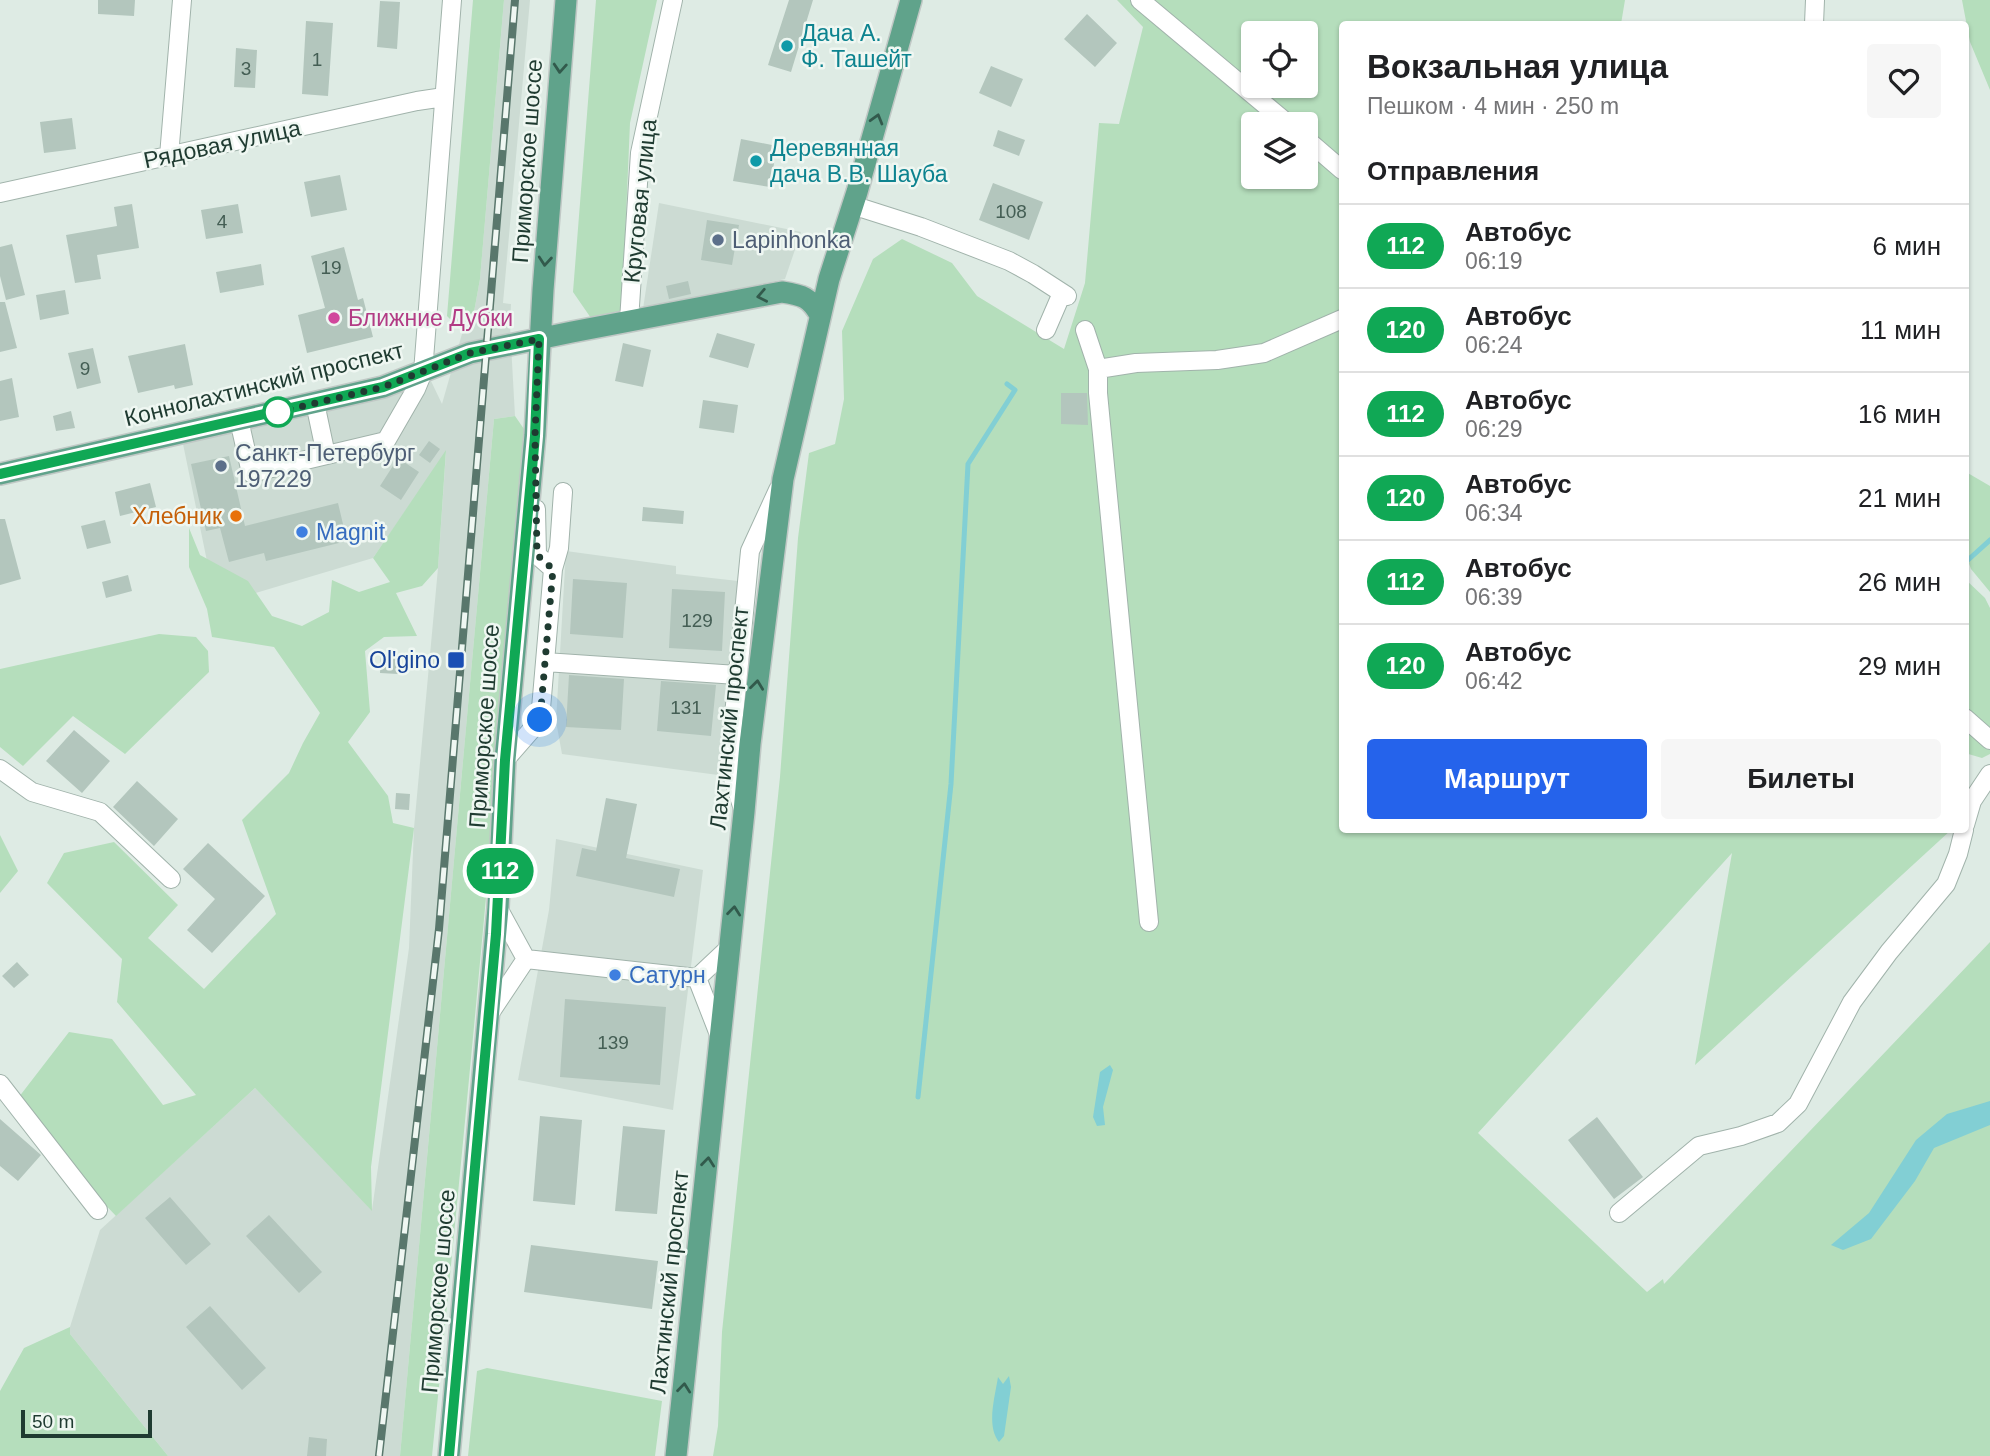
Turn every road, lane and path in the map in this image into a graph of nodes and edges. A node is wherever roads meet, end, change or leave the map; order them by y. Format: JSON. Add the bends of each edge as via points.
{"nodes":[{"id":1,"x":182,"y":0,"type":"edge"},
{"id":2,"x":452,"y":0,"type":"edge"},
{"id":3,"x":566,"y":0,"type":"edge"},
{"id":4,"x":673,"y":0,"type":"edge"},
{"id":5,"x":911,"y":0,"type":"edge"},
{"id":6,"x":1140,"y":0,"type":"edge"},
{"id":7,"x":1815,"y":0,"type":"edge"},
{"id":8,"x":1814,"y":21,"type":"edge"},
{"id":9,"x":444,"y":96,"type":"junction"},
{"id":10,"x":1274,"y":112,"type":"edge"},
{"id":11,"x":1318,"y":149,"type":"edge"},
{"id":12,"x":169,"y":156,"type":"junction"},
{"id":13,"x":1339,"y":167,"type":"edge"},
{"id":14,"x":0,"y":193,"type":"edge"},
{"id":15,"x":852,"y":205,"type":"junction"},
{"id":16,"x":820,"y":316,"type":"junction"},
{"id":17,"x":629,"y":321,"type":"junction"},
{"id":18,"x":1339,"y":321,"type":"edge"},
{"id":19,"x":1046,"y":330,"type":"dead end"},
{"id":20,"x":1085,"y":330,"type":"dead end"},
{"id":21,"x":539,"y":339,"type":"junction"},
{"id":22,"x":1098,"y":369,"type":"junction"},
{"id":23,"x":423,"y":372,"type":"junction"},
{"id":24,"x":315,"y":403,"type":"junction"},
{"id":25,"x":239,"y":421,"type":"junction"},
{"id":26,"x":535,"y":436,"type":"junction"},
{"id":27,"x":326,"y":455,"type":"junction"},
{"id":28,"x":0,"y":474,"type":"edge"},
{"id":29,"x":783,"y":479,"type":"junction"},
{"id":30,"x":563,"y":492,"type":"dead end"},
{"id":31,"x":553,"y":569,"type":"junction"},
{"id":32,"x":545,"y":662,"type":"junction"},
{"id":33,"x":737,"y":675,"type":"junction"},
{"id":34,"x":1969,"y":722,"type":"edge"},
{"id":35,"x":1990,"y":740,"type":"edge"},
{"id":36,"x":505,"y":760,"type":"junction"},
{"id":37,"x":0,"y":769,"type":"edge"},
{"id":38,"x":1990,"y":774,"type":"edge"},
{"id":39,"x":744,"y":812,"type":"junction"},
{"id":40,"x":1969,"y":812,"type":"edge"},
{"id":41,"x":1963,"y":833,"type":"edge"},
{"id":42,"x":171,"y":879,"type":"dead end"},
{"id":43,"x":498,"y":908,"type":"junction"},
{"id":44,"x":1149,"y":922,"type":"dead end"},
{"id":45,"x":730,"y":947,"type":"junction"},
{"id":46,"x":526,"y":959,"type":"junction"},
{"id":47,"x":697,"y":978,"type":"junction"},
{"id":48,"x":490,"y":1013,"type":"junction"},
{"id":49,"x":721,"y":1038,"type":"junction"},
{"id":50,"x":0,"y":1084,"type":"edge"},
{"id":51,"x":98,"y":1210,"type":"dead end"},
{"id":52,"x":1619,"y":1213,"type":"dead end"},
{"id":53,"x":449,"y":1456,"type":"edge"},
{"id":54,"x":676,"y":1456,"type":"edge"}],
"edges":[{"from":1,"to":12,"type":"street"},
{"from":2,"to":9,"type":"street"},
{"from":3,"to":21,"type":"main road","name":"Приморское шоссе","one_way":true},
{"from":4,"to":17,"type":"street","name":"Круговая улица","via":[[640,153]]},
{"from":15,"to":5,"type":"main road","name":"Лахтинский проспект","one_way":true},
{"from":6,"to":10,"type":"street"},
{"from":7,"to":8,"type":"street"},
{"from":9,"to":12,"type":"street","name":"Рядовая улица"},
{"from":9,"to":23,"type":"street"},
{"from":11,"to":13,"type":"street"},
{"from":12,"to":14,"type":"street","name":"Рядовая улица"},
{"from":15,"to":16,"type":"main road","name":"Лахтинский проспект"},
{"from":15,"to":19,"type":"street","via":[[1009,261],[1064,295]]},
{"from":16,"to":17,"type":"main road","name":"Коннолахтинский проспект","one_way":true,"via":[[813,302],[782,292]]},
{"from":16,"to":29,"type":"main road","name":"Лахтинский проспект"},
{"from":17,"to":21,"type":"main road","name":"Коннолахтинский проспект"},
{"from":18,"to":22,"type":"street","via":[[1264,353]]},
{"from":20,"to":22,"type":"street"},
{"from":21,"to":23,"type":"main road","name":"Коннолахтинский проспект","via":[[470,353]]},
{"from":21,"to":26,"type":"main road","name":"Приморское шоссе"},
{"from":22,"to":44,"type":"street"},
{"from":23,"to":24,"type":"main road","name":"Коннолахтинский проспект"},
{"from":23,"to":27,"type":"street","via":[[386,441]]},
{"from":24,"to":25,"type":"main road","name":"Коннолахтинский проспект"},
{"from":24,"to":27,"type":"street"},
{"from":25,"to":27,"type":"street","via":[[251,473]]},
{"from":25,"to":28,"type":"main road","name":"Коннолахтинский проспект"},
{"from":26,"to":31,"type":"street","via":[[537,555]]},
{"from":26,"to":36,"type":"main road","name":"Приморское шоссе"},
{"from":29,"to":33,"type":"street","via":[[750,551]]},
{"from":39,"to":29,"type":"main road","name":"Лахтинский проспект","one_way":true},
{"from":30,"to":31,"type":"street"},
{"from":31,"to":32,"type":"street"},
{"from":32,"to":33,"type":"street"},
{"from":32,"to":36,"type":"street","via":[[540,720]]},
{"from":33,"to":39,"type":"street","via":[[729,766]]},
{"from":34,"to":35,"type":"street"},
{"from":36,"to":43,"type":"main road","name":"Приморское шоссе"},
{"from":37,"to":42,"type":"street","via":[[32,792],[100,812]]},
{"from":38,"to":40,"type":"street"},
{"from":45,"to":39,"type":"main road","name":"Лахтинский проспект","one_way":true},
{"from":41,"to":52,"type":"street","via":[[1946,884],[1853,1002],[1798,1104],[1779,1123],[1699,1146]]},
{"from":43,"to":46,"type":"street"},
{"from":43,"to":48,"type":"main road","name":"Приморское шоссе"},
{"from":45,"to":47,"type":"street"},
{"from":45,"to":49,"type":"main road","name":"Лахтинский проспект"},
{"from":46,"to":47,"type":"street"},
{"from":46,"to":48,"type":"street"},
{"from":47,"to":49,"type":"street"},
{"from":48,"to":53,"type":"main road","name":"Приморское шоссе"},
{"from":54,"to":49,"type":"main road","name":"Лахтинский проспект","one_way":true},
{"from":50,"to":51,"type":"street"}]}
